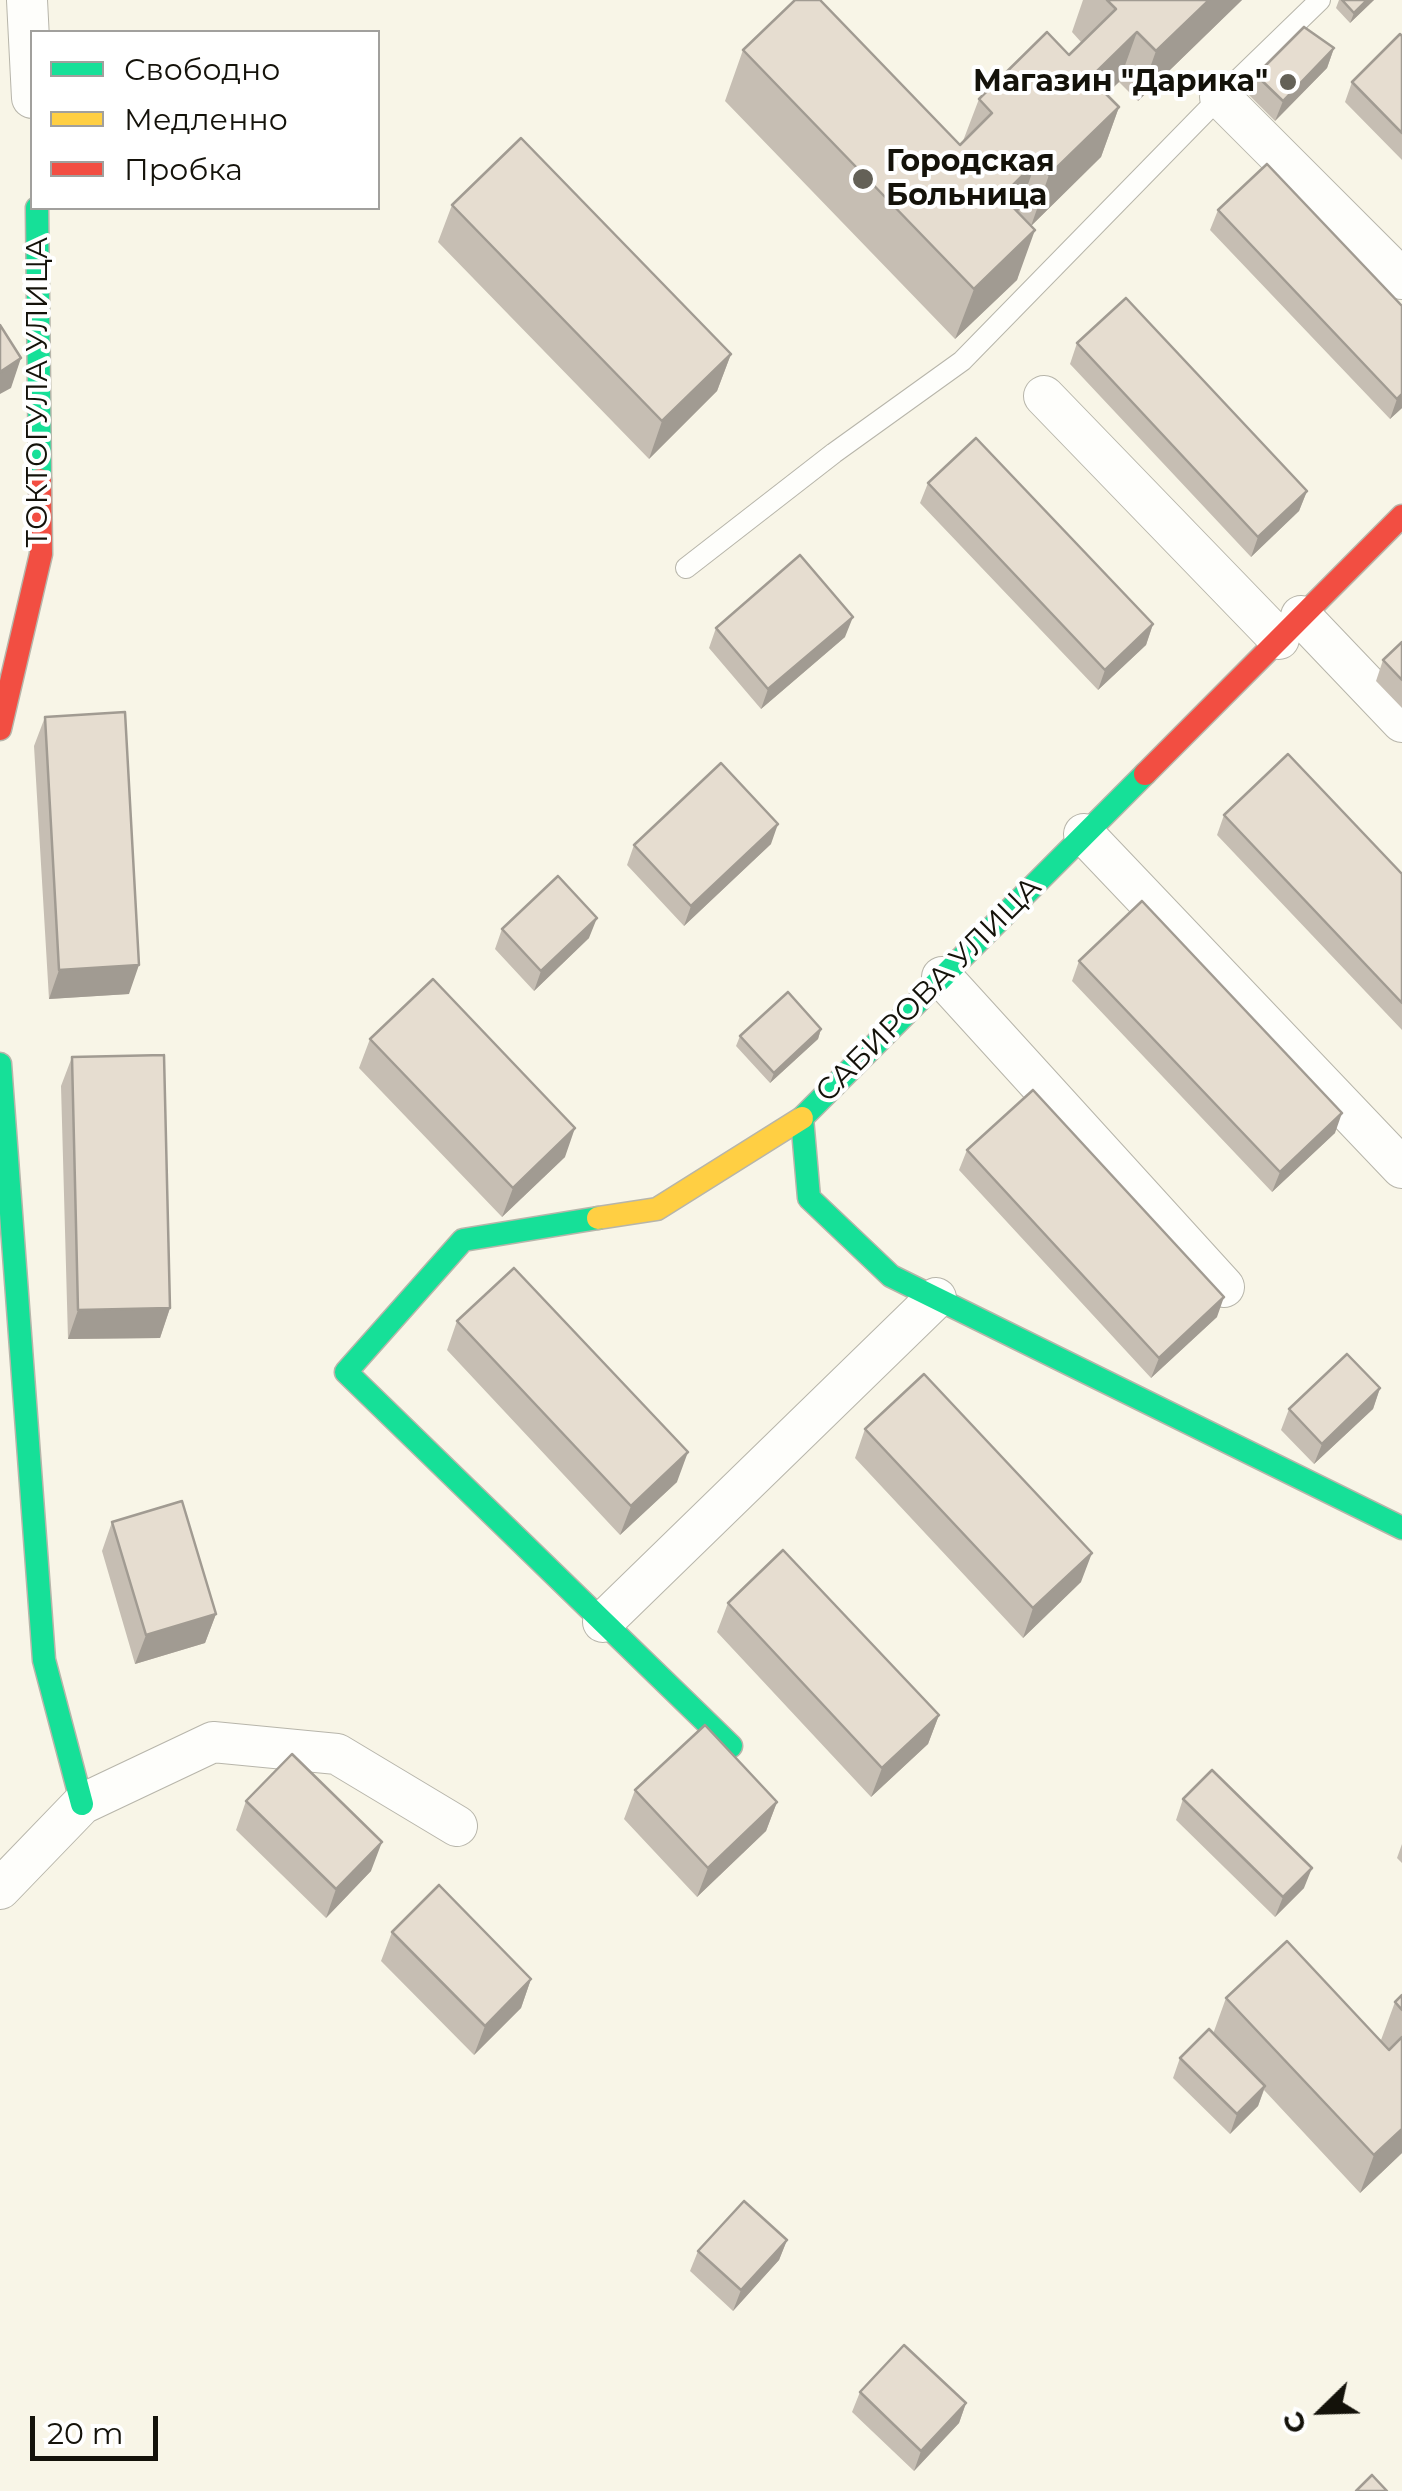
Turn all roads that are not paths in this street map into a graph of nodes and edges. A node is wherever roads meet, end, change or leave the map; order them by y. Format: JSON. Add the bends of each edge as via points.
{"nodes":[{"id":1,"x":27,"y":0,"type":"edge"},
{"id":2,"x":1320,"y":0,"type":"edge"},
{"id":3,"x":30,"y":59,"type":"edge"},
{"id":4,"x":1220,"y":96,"type":"junction"},
{"id":5,"x":37,"y":210,"type":"edge"},
{"id":6,"x":1402,"y":280,"type":"edge"},
{"id":7,"x":1044,"y":396,"type":"dead end"},
{"id":8,"x":1396,"y":535,"type":"edge"},
{"id":9,"x":686,"y":568,"type":"dead end"},
{"id":10,"x":1290,"y":628,"type":"junction"},
{"id":11,"x":3,"y":701,"type":"edge"},
{"id":12,"x":1402,"y":722,"type":"edge"},
{"id":13,"x":1084,"y":834,"type":"junction"},
{"id":14,"x":942,"y":977,"type":"junction"},
{"id":15,"x":0,"y":1064,"type":"edge"},
{"id":16,"x":802,"y":1118,"type":"junction"},
{"id":17,"x":1402,"y":1168,"type":"edge"},
{"id":18,"x":1224,"y":1287,"type":"dead end"},
{"id":19,"x":936,"y":1298,"type":"junction"},
{"id":20,"x":1402,"y":1528,"type":"edge"},
{"id":21,"x":603,"y":1622,"type":"junction"},
{"id":22,"x":731,"y":1746,"type":"edge"},
{"id":23,"x":82,"y":1804,"type":"junction"},
{"id":24,"x":457,"y":1826,"type":"dead end"},
{"id":25,"x":0,"y":1889,"type":"edge"}],
"edges":[{"from":1,"to":3,"type":"street"},
{"from":2,"to":4,"type":"lane"},
{"from":4,"to":6,"type":"street"},
{"from":4,"to":9,"type":"lane","via":[[962,361]]},
{"from":5,"to":11,"type":"street","name":"ТОКТОГУЛА УЛИЦА","via":[[40,554]]},
{"from":7,"to":10,"type":"street"},
{"from":8,"to":10,"type":"street","name":"САБИРОВА УЛИЦА"},
{"from":10,"to":12,"type":"street"},
{"from":10,"to":13,"type":"street","name":"САБИРОВА УЛИЦА"},
{"from":13,"to":14,"type":"street","name":"САБИРОВА УЛИЦА"},
{"from":13,"to":17,"type":"street"},
{"from":14,"to":16,"type":"street","name":"САБИРОВА УЛИЦА"},
{"from":14,"to":18,"type":"street"},
{"from":15,"to":23,"type":"street","via":[[44,1660]]},
{"from":16,"to":19,"type":"street","name":"САБИРОВА УЛИЦА","via":[[810,1198],[892,1276]]},
{"from":16,"to":21,"type":"street","via":[[657,1209],[463,1240],[346,1372]]},
{"from":19,"to":20,"type":"street","name":"САБИРОВА УЛИЦА"},
{"from":19,"to":21,"type":"street"},
{"from":21,"to":22,"type":"street"},
{"from":23,"to":24,"type":"street","via":[[213,1742],[337,1754]]},
{"from":23,"to":25,"type":"street"}]}
